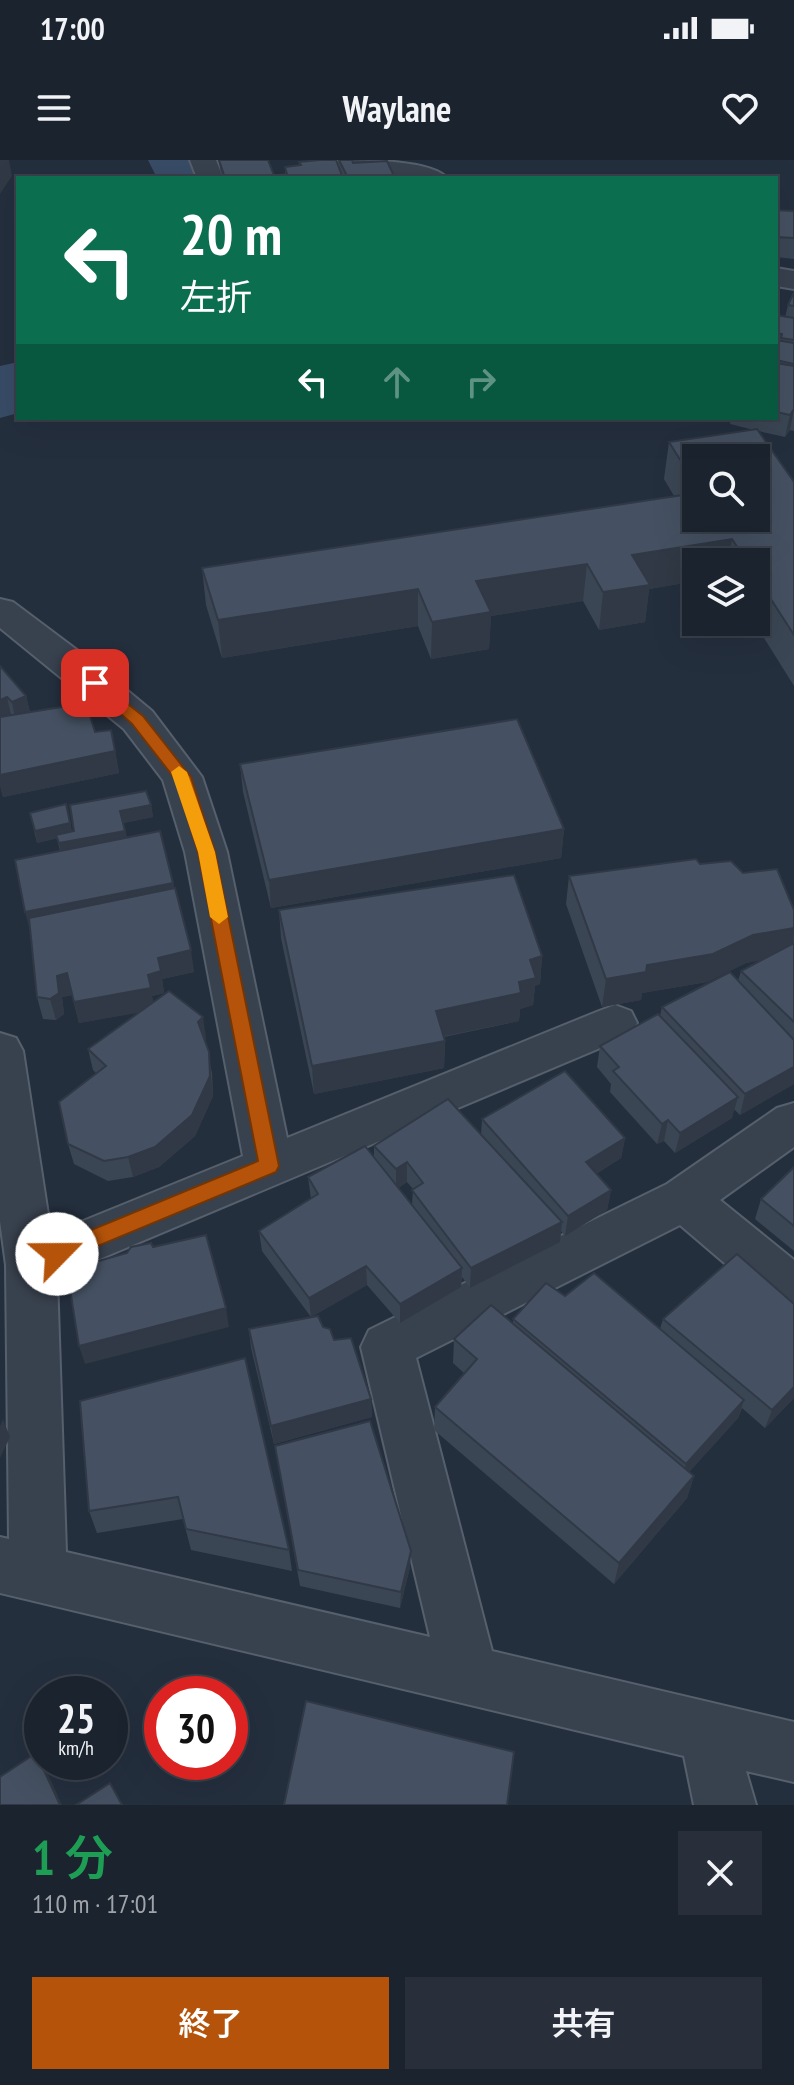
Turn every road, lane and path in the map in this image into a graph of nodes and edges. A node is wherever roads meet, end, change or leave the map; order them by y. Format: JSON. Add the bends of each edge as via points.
{"nodes":[{"id":1,"x":351,"y":160,"type":"edge"},
{"id":2,"x":428,"y":176,"type":"edge"},
{"id":3,"x":0,"y":610,"type":"edge"},
{"id":4,"x":615,"y":1023,"type":"dead end"},
{"id":5,"x":0,"y":1051,"type":"edge"},
{"id":6,"x":794,"y":1122,"type":"edge"},
{"id":7,"x":269,"y":1166,"type":"junction"},
{"id":8,"x":684,"y":1199,"type":"junction"},
{"id":9,"x":31,"y":1265,"type":"junction"},
{"id":10,"x":794,"y":1291,"type":"edge"},
{"id":11,"x":19,"y":1570,"type":"edge"},
{"id":12,"x":469,"y":1676,"type":"junction"},
{"id":13,"x":714,"y":1733,"type":"junction"},
{"id":14,"x":794,"y":1752,"type":"edge"},
{"id":15,"x":725,"y":1805,"type":"edge"}],
"edges":[{"from":1,"to":2,"type":"street","via":[[389,163]]},
{"from":3,"to":7,"type":"street","via":[[138,720],[182,777],[206,852]]},
{"from":4,"to":7,"type":"street"},
{"from":5,"to":9,"type":"street"},
{"from":6,"to":8,"type":"street"},
{"from":7,"to":9,"type":"street"},
{"from":8,"to":10,"type":"street"},
{"from":8,"to":12,"type":"street","via":[[387,1347]]},
{"from":9,"to":11,"type":"street"},
{"from":11,"to":12,"type":"street"},
{"from":12,"to":13,"type":"street"},
{"from":13,"to":14,"type":"street"},
{"from":13,"to":15,"type":"street","via":[[715,1771]]}]}
